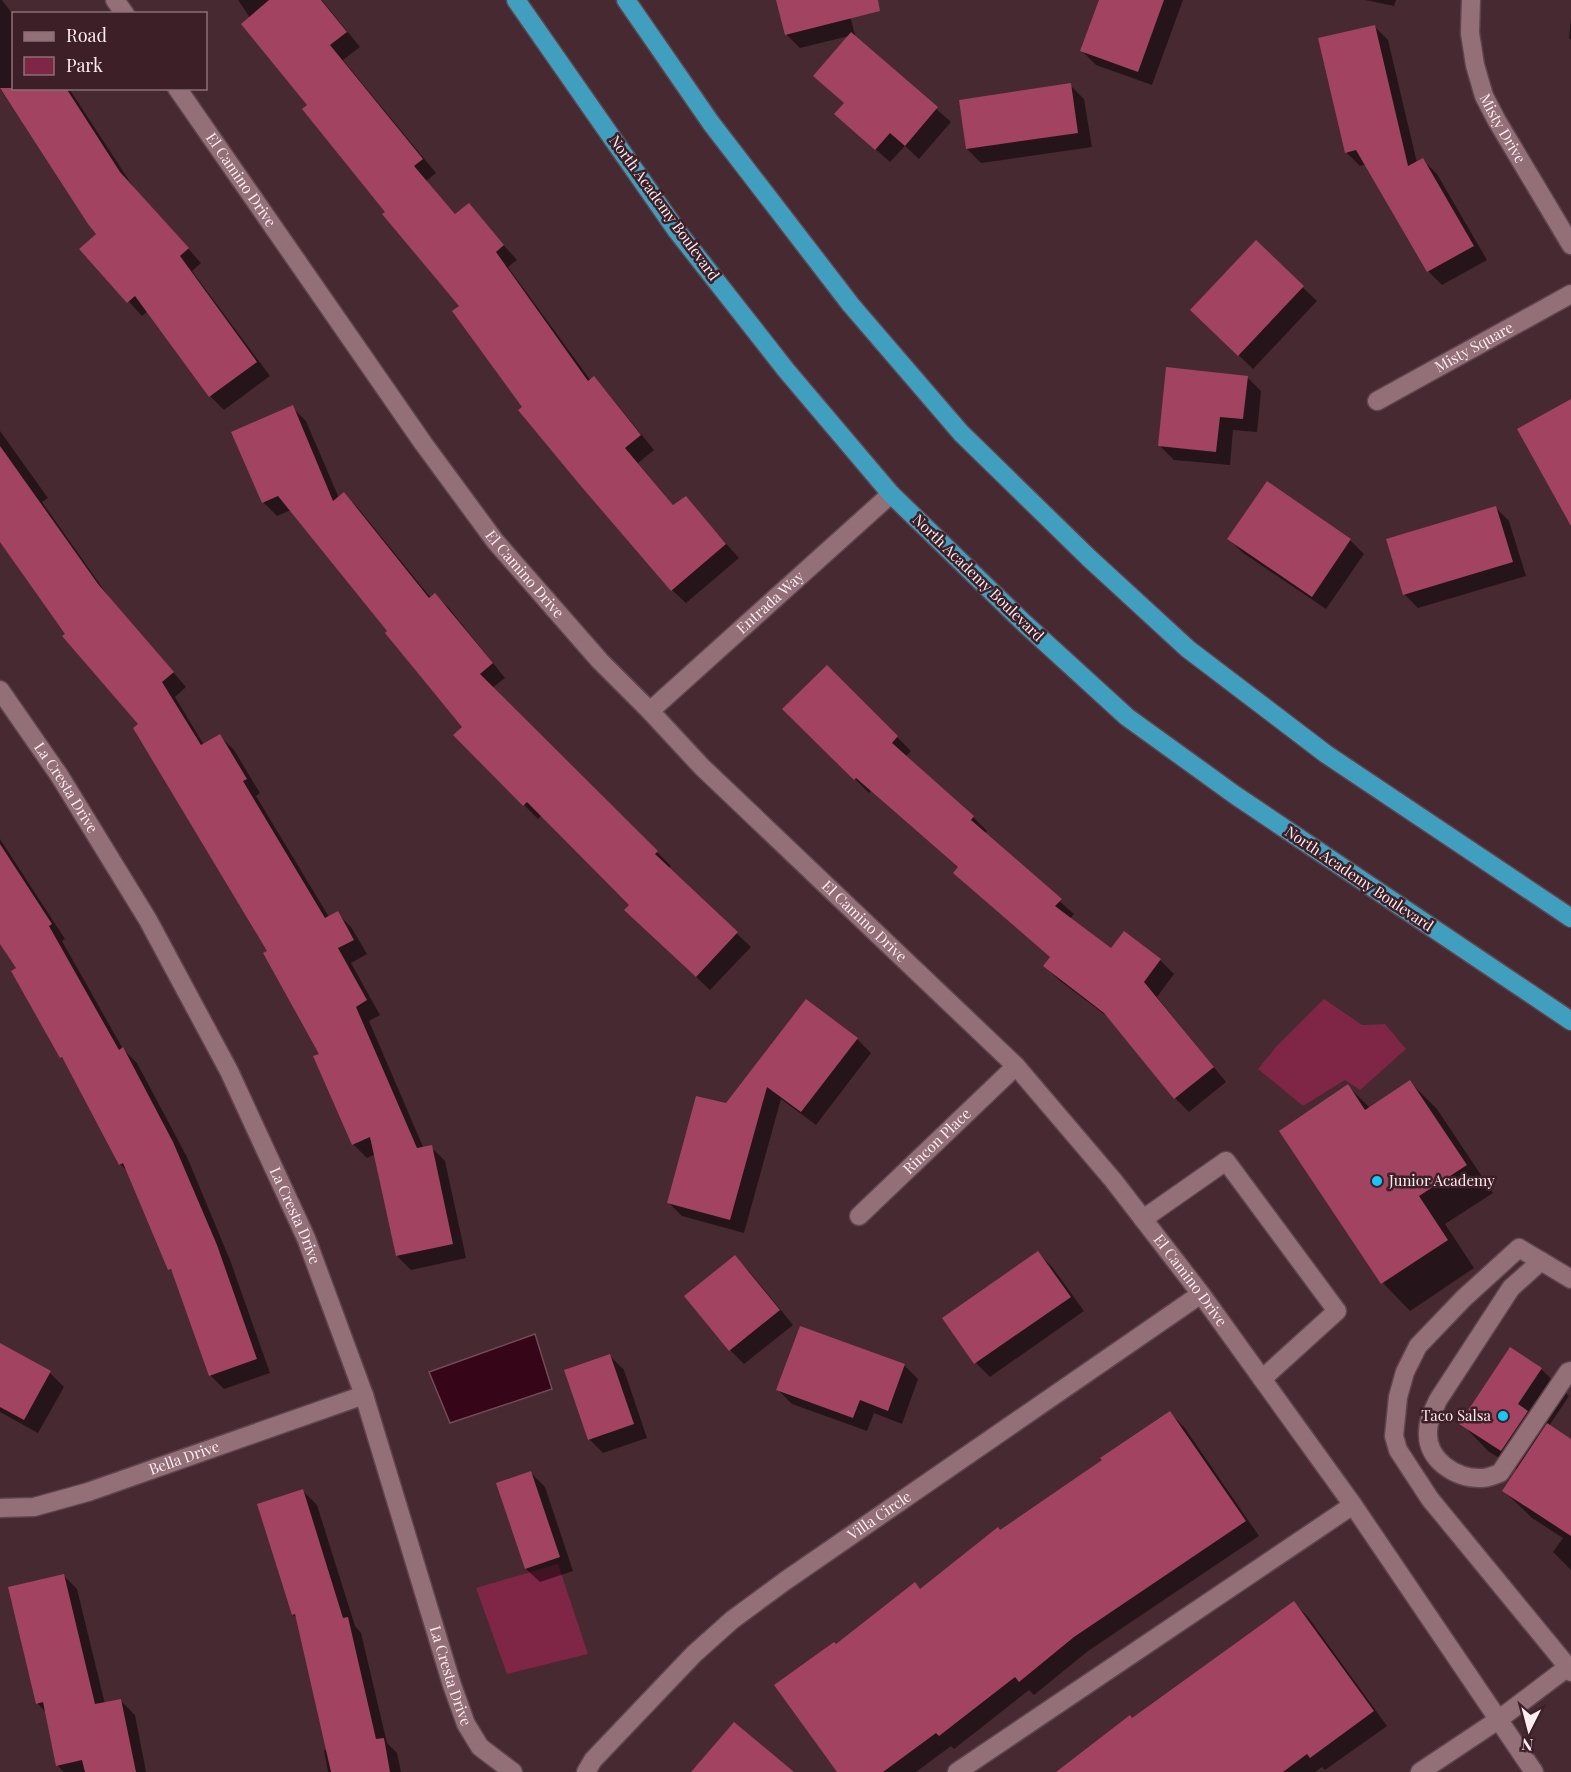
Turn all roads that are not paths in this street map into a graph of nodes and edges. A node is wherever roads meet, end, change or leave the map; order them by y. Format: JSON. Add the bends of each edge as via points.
{"nodes":[{"id":1,"x":516,"y":0,"type":"edge"},
{"id":2,"x":626,"y":0,"type":"edge"},
{"id":3,"x":1471,"y":0,"type":"edge"},
{"id":4,"x":178,"y":90,"type":"edge"},
{"id":5,"x":1571,"y":245,"type":"edge"},
{"id":6,"x":1571,"y":294,"type":"edge"},
{"id":7,"x":1377,"y":401,"type":"dead end"},
{"id":8,"x":891,"y":494,"type":"junction"},
{"id":9,"x":0,"y":690,"type":"edge"},
{"id":10,"x":650,"y":711,"type":"junction"},
{"id":11,"x":1571,"y":918,"type":"edge"},
{"id":12,"x":1571,"y":1021,"type":"edge"},
{"id":13,"x":1016,"y":1066,"type":"junction"},
{"id":14,"x":859,"y":1216,"type":"dead end"},
{"id":15,"x":1143,"y":1219,"type":"junction"},
{"id":16,"x":1541,"y":1261,"type":"junction"},
{"id":17,"x":1571,"y":1279,"type":"edge"},
{"id":18,"x":1201,"y":1294,"type":"junction"},
{"id":19,"x":1571,"y":1371,"type":"edge"},
{"id":20,"x":1262,"y":1379,"type":"junction"},
{"id":21,"x":364,"y":1395,"type":"junction"},
{"id":22,"x":1353,"y":1505,"type":"junction"},
{"id":23,"x":0,"y":1508,"type":"edge"},
{"id":24,"x":1569,"y":1670,"type":"edge"},
{"id":25,"x":1498,"y":1720,"type":"junction"},
{"id":26,"x":513,"y":1772,"type":"edge"},
{"id":27,"x":586,"y":1772,"type":"edge"},
{"id":28,"x":957,"y":1772,"type":"edge"},
{"id":29,"x":1420,"y":1772,"type":"edge"},
{"id":30,"x":1534,"y":1772,"type":"edge"}],
"edges":[{"from":1,"to":8,"type":"highway","name":"North Academy Boulevard","via":[[677,231],[786,370]]},
{"from":2,"to":11,"type":"highway","via":[[711,123],[851,305],[961,433],[1081,550],[1188,650],[1326,754]]},
{"from":3,"to":5,"type":"street","name":"Misty Drive","via":[[1470,33],[1484,96]]},
{"from":4,"to":10,"type":"street","name":"El Camino Drive","via":[[495,541],[600,661]]},
{"from":6,"to":7,"type":"street","name":"Misty Square"},
{"from":8,"to":10,"type":"street","name":"Entrada Way"},
{"from":8,"to":12,"type":"highway","name":"North Academy Boulevard","via":[[1127,717],[1235,795]]},
{"from":9,"to":21,"type":"street","name":"La Cresta Drive","via":[[59,775],[136,901],[229,1071],[306,1238]]},
{"from":10,"to":13,"type":"street","name":"El Camino Drive","via":[[702,767]]},
{"from":13,"to":14,"type":"street","name":"Rincon Place"},
{"from":13,"to":15,"type":"street","name":"El Camino Drive"},
{"from":15,"to":18,"type":"street","name":"El Camino Drive"},
{"from":15,"to":20,"type":"street","via":[[1226,1161],[1337,1311]]},
{"from":16,"to":17,"type":"street"},
{"from":16,"to":19,"type":"street","via":[[1511,1288],[1438,1400],[1427,1434],[1431,1449],[1453,1473],[1470,1478],[1500,1473]]},
{"from":16,"to":24,"type":"street","via":[[1519,1248],[1418,1346],[1398,1397],[1394,1436],[1398,1450],[1430,1499]]},
{"from":18,"to":20,"type":"street","name":"El Camino Drive"},
{"from":18,"to":27,"type":"street","name":"Villa Circle","via":[[732,1620],[694,1654]]},
{"from":20,"to":22,"type":"street","name":"El Camino Drive"},
{"from":21,"to":23,"type":"street","name":"Bella Drive","via":[[88,1492],[34,1507]]},
{"from":21,"to":26,"type":"street","name":"La Cresta Drive","via":[[466,1724],[480,1747]]},
{"from":22,"to":25,"type":"street","name":"El Camino Drive"},
{"from":22,"to":28,"type":"street"},
{"from":24,"to":25,"type":"street"},
{"from":25,"to":29,"type":"street"},
{"from":25,"to":30,"type":"street","name":"El Camino Drive"}]}
